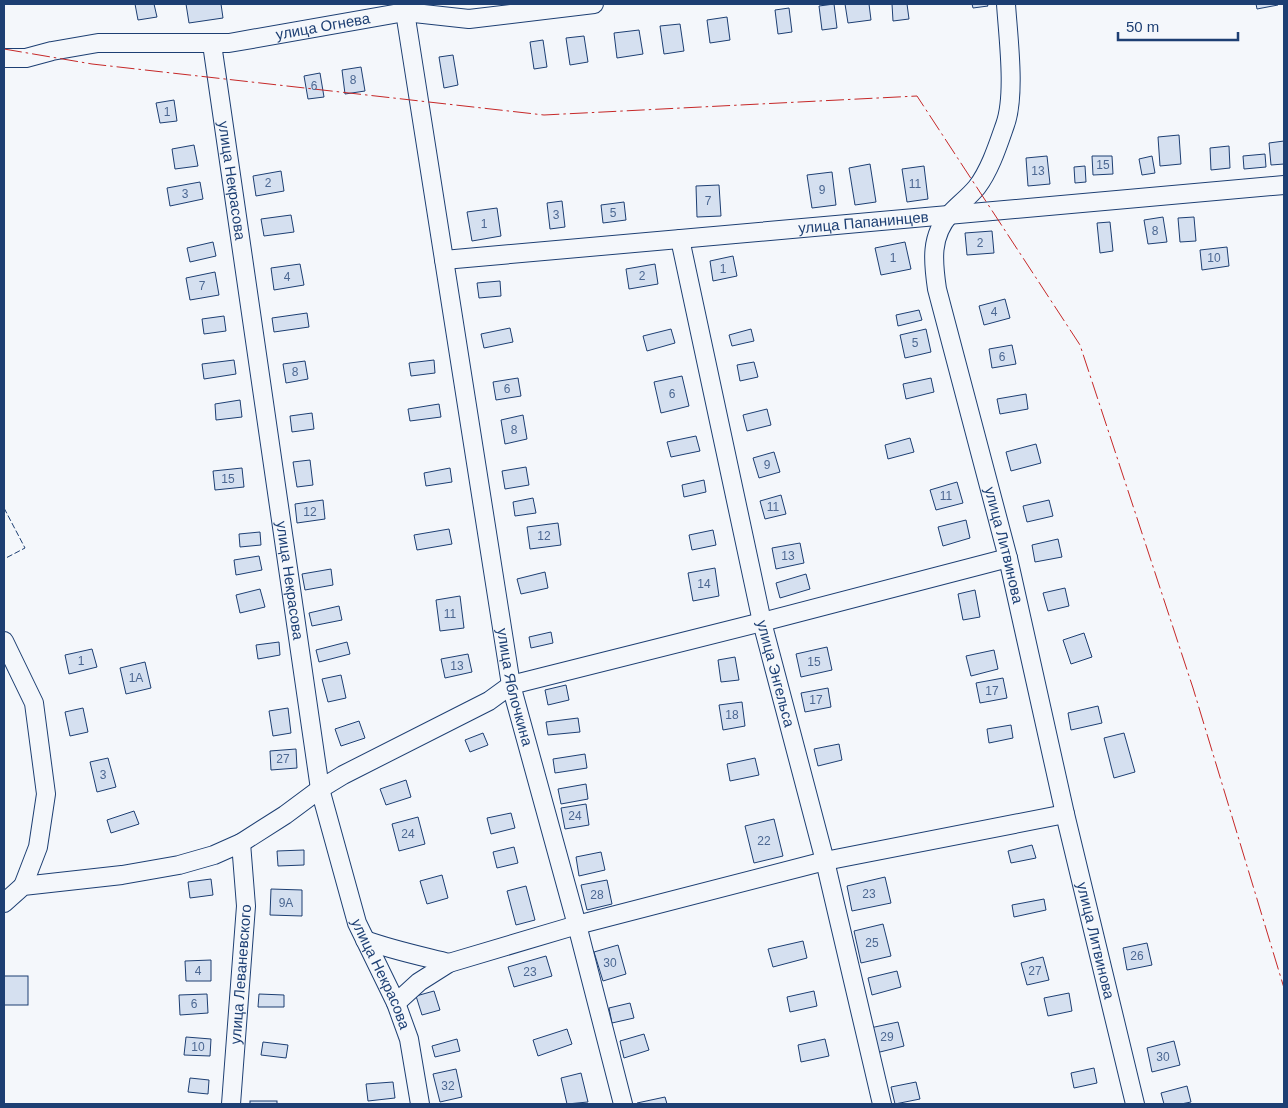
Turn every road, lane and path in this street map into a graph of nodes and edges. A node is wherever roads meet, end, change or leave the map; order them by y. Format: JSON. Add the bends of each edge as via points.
{"nodes":[{"id":1,"x":594,"y":4,"type":"edge"},
{"id":2,"x":1006,"y":4,"type":"edge"},
{"id":3,"x":405,"y":12,"type":"junction"},
{"id":4,"x":212,"y":44,"type":"junction"},
{"id":5,"x":4,"y":58,"type":"edge"},
{"id":6,"x":1284,"y":185,"type":"edge"},
{"id":7,"x":949,"y":215,"type":"junction"},
{"id":8,"x":680,"y":239,"type":"junction"},
{"id":9,"x":444,"y":260,"type":"junction"},
{"id":10,"x":1008,"y":558,"type":"junction"},
{"id":11,"x":762,"y":622,"type":"junction"},
{"id":12,"x":4,"y":641,"type":"edge"},
{"id":13,"x":511,"y":685,"type":"junction"},
{"id":14,"x":320,"y":789,"type":"junction"},
{"id":15,"x":1065,"y":814,"type":"junction"},
{"id":16,"x":241,"y":843,"type":"junction"},
{"id":17,"x":825,"y":860,"type":"junction"},
{"id":18,"x":23,"y":886,"type":"junction"},
{"id":19,"x":4,"y":902,"type":"edge"},
{"id":20,"x":577,"y":925,"type":"junction"},
{"id":21,"x":365,"y":940,"type":"junction"},
{"id":22,"x":449,"y":963,"type":"junction"},
{"id":23,"x":396,"y":1003,"type":"junction"},
{"id":24,"x":231,"y":1104,"type":"edge"},
{"id":25,"x":420,"y":1104,"type":"edge"},
{"id":26,"x":623,"y":1104,"type":"edge"},
{"id":27,"x":882,"y":1104,"type":"edge"},
{"id":28,"x":1135,"y":1104,"type":"edge"}],
"edges":[{"from":1,"to":3,"type":"street","name":"улица Огнева","via":[[470,19]]},
{"from":2,"to":7,"type":"street","name":"улица Литвинова","via":[[1010,95],[1006,122],[977,187]]},
{"from":3,"to":4,"type":"street","name":"улица Огнева"},
{"from":3,"to":9,"type":"street","name":"улица Яблочкина"},
{"from":4,"to":5,"type":"street","name":"улица Огнева","via":[[98,43],[26,58]]},
{"from":4,"to":14,"type":"street","name":"улица Некрасова"},
{"from":6,"to":7,"type":"street","name":"улица Папанинцев"},
{"from":7,"to":8,"type":"street","name":"улица Папанинцев"},
{"from":7,"to":10,"type":"street","name":"улица Литвинова","via":[[938,230],[936,240],[934,268],[937,289]]},
{"from":8,"to":9,"type":"street","name":"улица Папанинцев"},
{"from":8,"to":11,"type":"street","name":"улица Энгельса"},
{"from":9,"to":13,"type":"street","name":"улица Яблочкина"},
{"from":10,"to":11,"type":"street"},
{"from":10,"to":15,"type":"street","name":"улица Литвинова"},
{"from":11,"to":13,"type":"street"},
{"from":11,"to":17,"type":"street","name":"улица Энгельса"},
{"from":12,"to":18,"type":"street","via":[[34,703],[46,794],[38,847]]},
{"from":13,"to":14,"type":"street","via":[[489,701]]},
{"from":13,"to":20,"type":"street","name":"улица Яблочкина"},
{"from":14,"to":16,"type":"street","via":[[286,816]]},
{"from":14,"to":21,"type":"street","name":"улица Некрасова","via":[[357,923]]},
{"from":15,"to":17,"type":"street"},
{"from":15,"to":28,"type":"street","name":"улица Литвинова"},
{"from":16,"to":18,"type":"street","via":[[179,865],[122,876]]},
{"from":16,"to":24,"type":"street","name":"улица Леваневского","via":[[246,906]]},
{"from":17,"to":20,"type":"street"},
{"from":17,"to":27,"type":"street","name":"улица Энгельса"},
{"from":18,"to":19,"type":"street"},
{"from":20,"to":22,"type":"street"},
{"from":20,"to":26,"type":"street","name":"улица Яблочкина"},
{"from":21,"to":22,"type":"street"},
{"from":21,"to":23,"type":"street","name":"улица Некрасова"},
{"from":22,"to":23,"type":"street","via":[[418,982]]},
{"from":23,"to":25,"type":"street","name":"улица Некрасова","via":[[409,1039]]}]}
